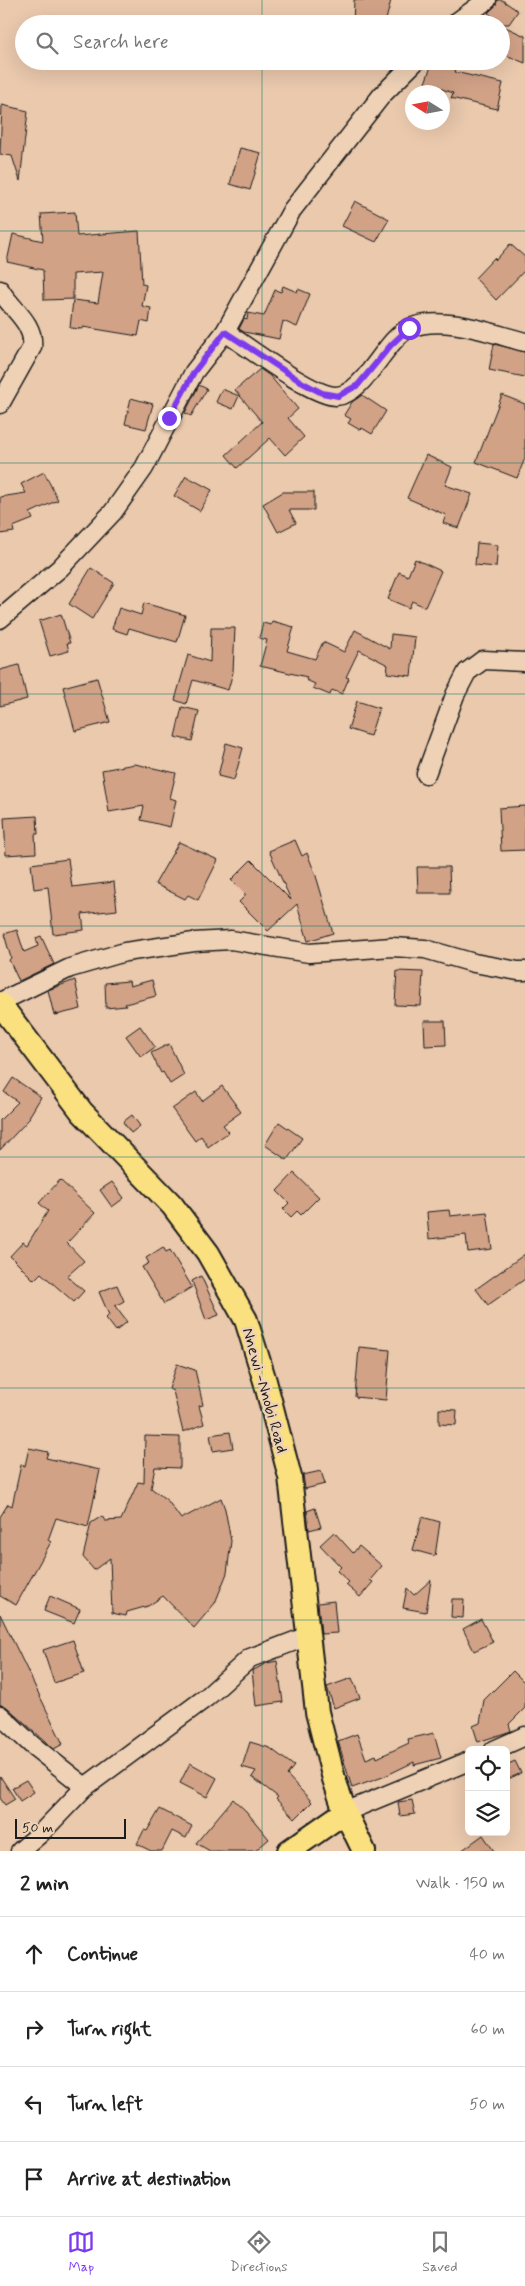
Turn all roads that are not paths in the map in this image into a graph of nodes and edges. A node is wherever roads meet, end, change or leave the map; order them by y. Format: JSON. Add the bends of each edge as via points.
{"nodes":[{"id":1,"x":487,"y":0,"type":"edge"},
{"id":2,"x":466,"y":15,"type":"edge"},
{"id":3,"x":407,"y":70,"type":"edge"},
{"id":4,"x":0,"y":290,"type":"edge"},
{"id":5,"x":225,"y":332,"type":"junction"},
{"id":6,"x":525,"y":342,"type":"edge"},
{"id":7,"x":0,"y":404,"type":"edge"},
{"id":8,"x":0,"y":619,"type":"edge"},
{"id":9,"x":525,"y":662,"type":"edge"},
{"id":10,"x":426,"y":774,"type":"dead end"},
{"id":11,"x":525,"y":971,"type":"edge"},
{"id":12,"x":0,"y":1004,"type":"edge"},
{"id":13,"x":308,"y":1636,"type":"junction"},
{"id":14,"x":0,"y":1715,"type":"edge"},
{"id":15,"x":525,"y":1736,"type":"edge"},
{"id":16,"x":503,"y":1746,"type":"edge"},
{"id":17,"x":465,"y":1763,"type":"edge"},
{"id":18,"x":85,"y":1787,"type":"junction"},
{"id":19,"x":345,"y":1812,"type":"junction"},
{"id":20,"x":20,"y":1851,"type":"edge"},
{"id":21,"x":289,"y":1851,"type":"edge"},
{"id":22,"x":364,"y":1851,"type":"edge"}],
"edges":[{"from":1,"to":2,"type":"street"},
{"from":3,"to":5,"type":"street","via":[[382,95],[292,210]]},
{"from":4,"to":7,"type":"street","via":[[28,325],[33,338],[32,347]]},
{"from":5,"to":6,"type":"street","via":[[303,383],[322,393],[338,396],[358,385],[409,328],[432,323],[466,326]]},
{"from":5,"to":8,"type":"street","via":[[194,372],[144,468],[113,512],[60,568]]},
{"from":9,"to":10,"type":"street","via":[[483,660],[467,672],[455,695]]},
{"from":11,"to":12,"type":"street","via":[[474,963],[425,950],[392,947],[309,953],[231,940],[125,952],[70,968]]},
{"from":12,"to":13,"type":"main road","name":"Nnewi -Nnobi Road","via":[[82,1112],[172,1205],[208,1253],[246,1320],[290,1477]]},
{"from":13,"to":18,"type":"street","via":[[250,1658],[208,1697]]},
{"from":13,"to":19,"type":"main road","name":"Nnewi -Nnobi Road","via":[[317,1712]]},
{"from":14,"to":18,"type":"street"},
{"from":15,"to":16,"type":"street"},
{"from":17,"to":19,"type":"street"},
{"from":18,"to":20,"type":"street"},
{"from":19,"to":21,"type":"main road"},
{"from":19,"to":22,"type":"main road","name":"Nnewi -Nnobi Road"}]}
